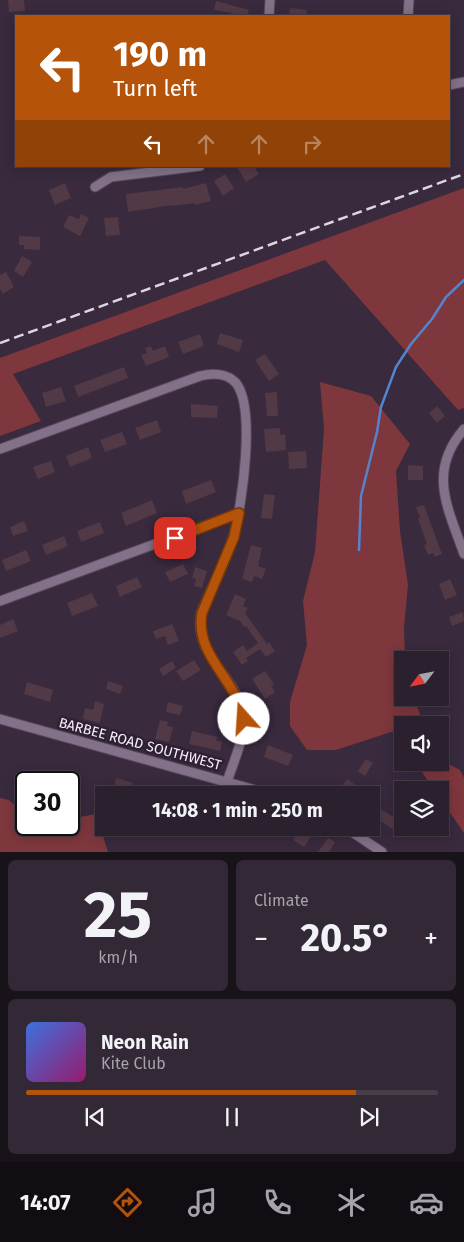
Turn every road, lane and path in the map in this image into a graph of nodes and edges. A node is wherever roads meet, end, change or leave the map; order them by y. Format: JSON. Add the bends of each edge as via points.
{"nodes":[{"id":1,"x":270,"y":0,"type":"edge"},
{"id":2,"x":409,"y":0,"type":"edge"},
{"id":3,"x":269,"y":15,"type":"edge"},
{"id":4,"x":408,"y":15,"type":"edge"},
{"id":5,"x":464,"y":82,"type":"edge"},
{"id":6,"x":450,"y":85,"type":"edge"},
{"id":7,"x":192,"y":167,"type":"edge"},
{"id":8,"x":94,"y":187,"type":"dead end"},
{"id":9,"x":464,"y":429,"type":"edge"},
{"id":10,"x":0,"y":449,"type":"edge"},
{"id":11,"x":239,"y":513,"type":"junction"},
{"id":12,"x":464,"y":554,"type":"edge"},
{"id":13,"x":0,"y":601,"type":"edge"},
{"id":14,"x":0,"y":720,"type":"edge"},
{"id":15,"x":227,"y":782,"type":"junction"},
{"id":16,"x":241,"y":786,"type":"edge"},
{"id":17,"x":358,"y":836,"type":"edge"},
{"id":18,"x":382,"y":852,"type":"edge"}],
"edges":[{"from":1,"to":3,"type":"street"},
{"from":2,"to":4,"type":"street"},
{"from":5,"to":6,"type":"street"},
{"from":7,"to":8,"type":"street","via":[[111,177]]},
{"from":9,"to":12,"type":"street","via":[[450,447],[442,478],[446,501]]},
{"from":10,"to":11,"type":"street","via":[[200,376],[218,374],[236,382],[244,398],[244,470]]},
{"from":11,"to":13,"type":"street"},
{"from":11,"to":15,"type":"street","via":[[234,537],[200,624],[206,651],[233,691],[243,713],[241,734]]},
{"from":14,"to":15,"type":"street","name":"BARBEE ROAD SOUTHWEST"},
{"from":15,"to":16,"type":"street","name":"BARBEE ROAD SOUTHWEST"},
{"from":17,"to":18,"type":"street"}]}
